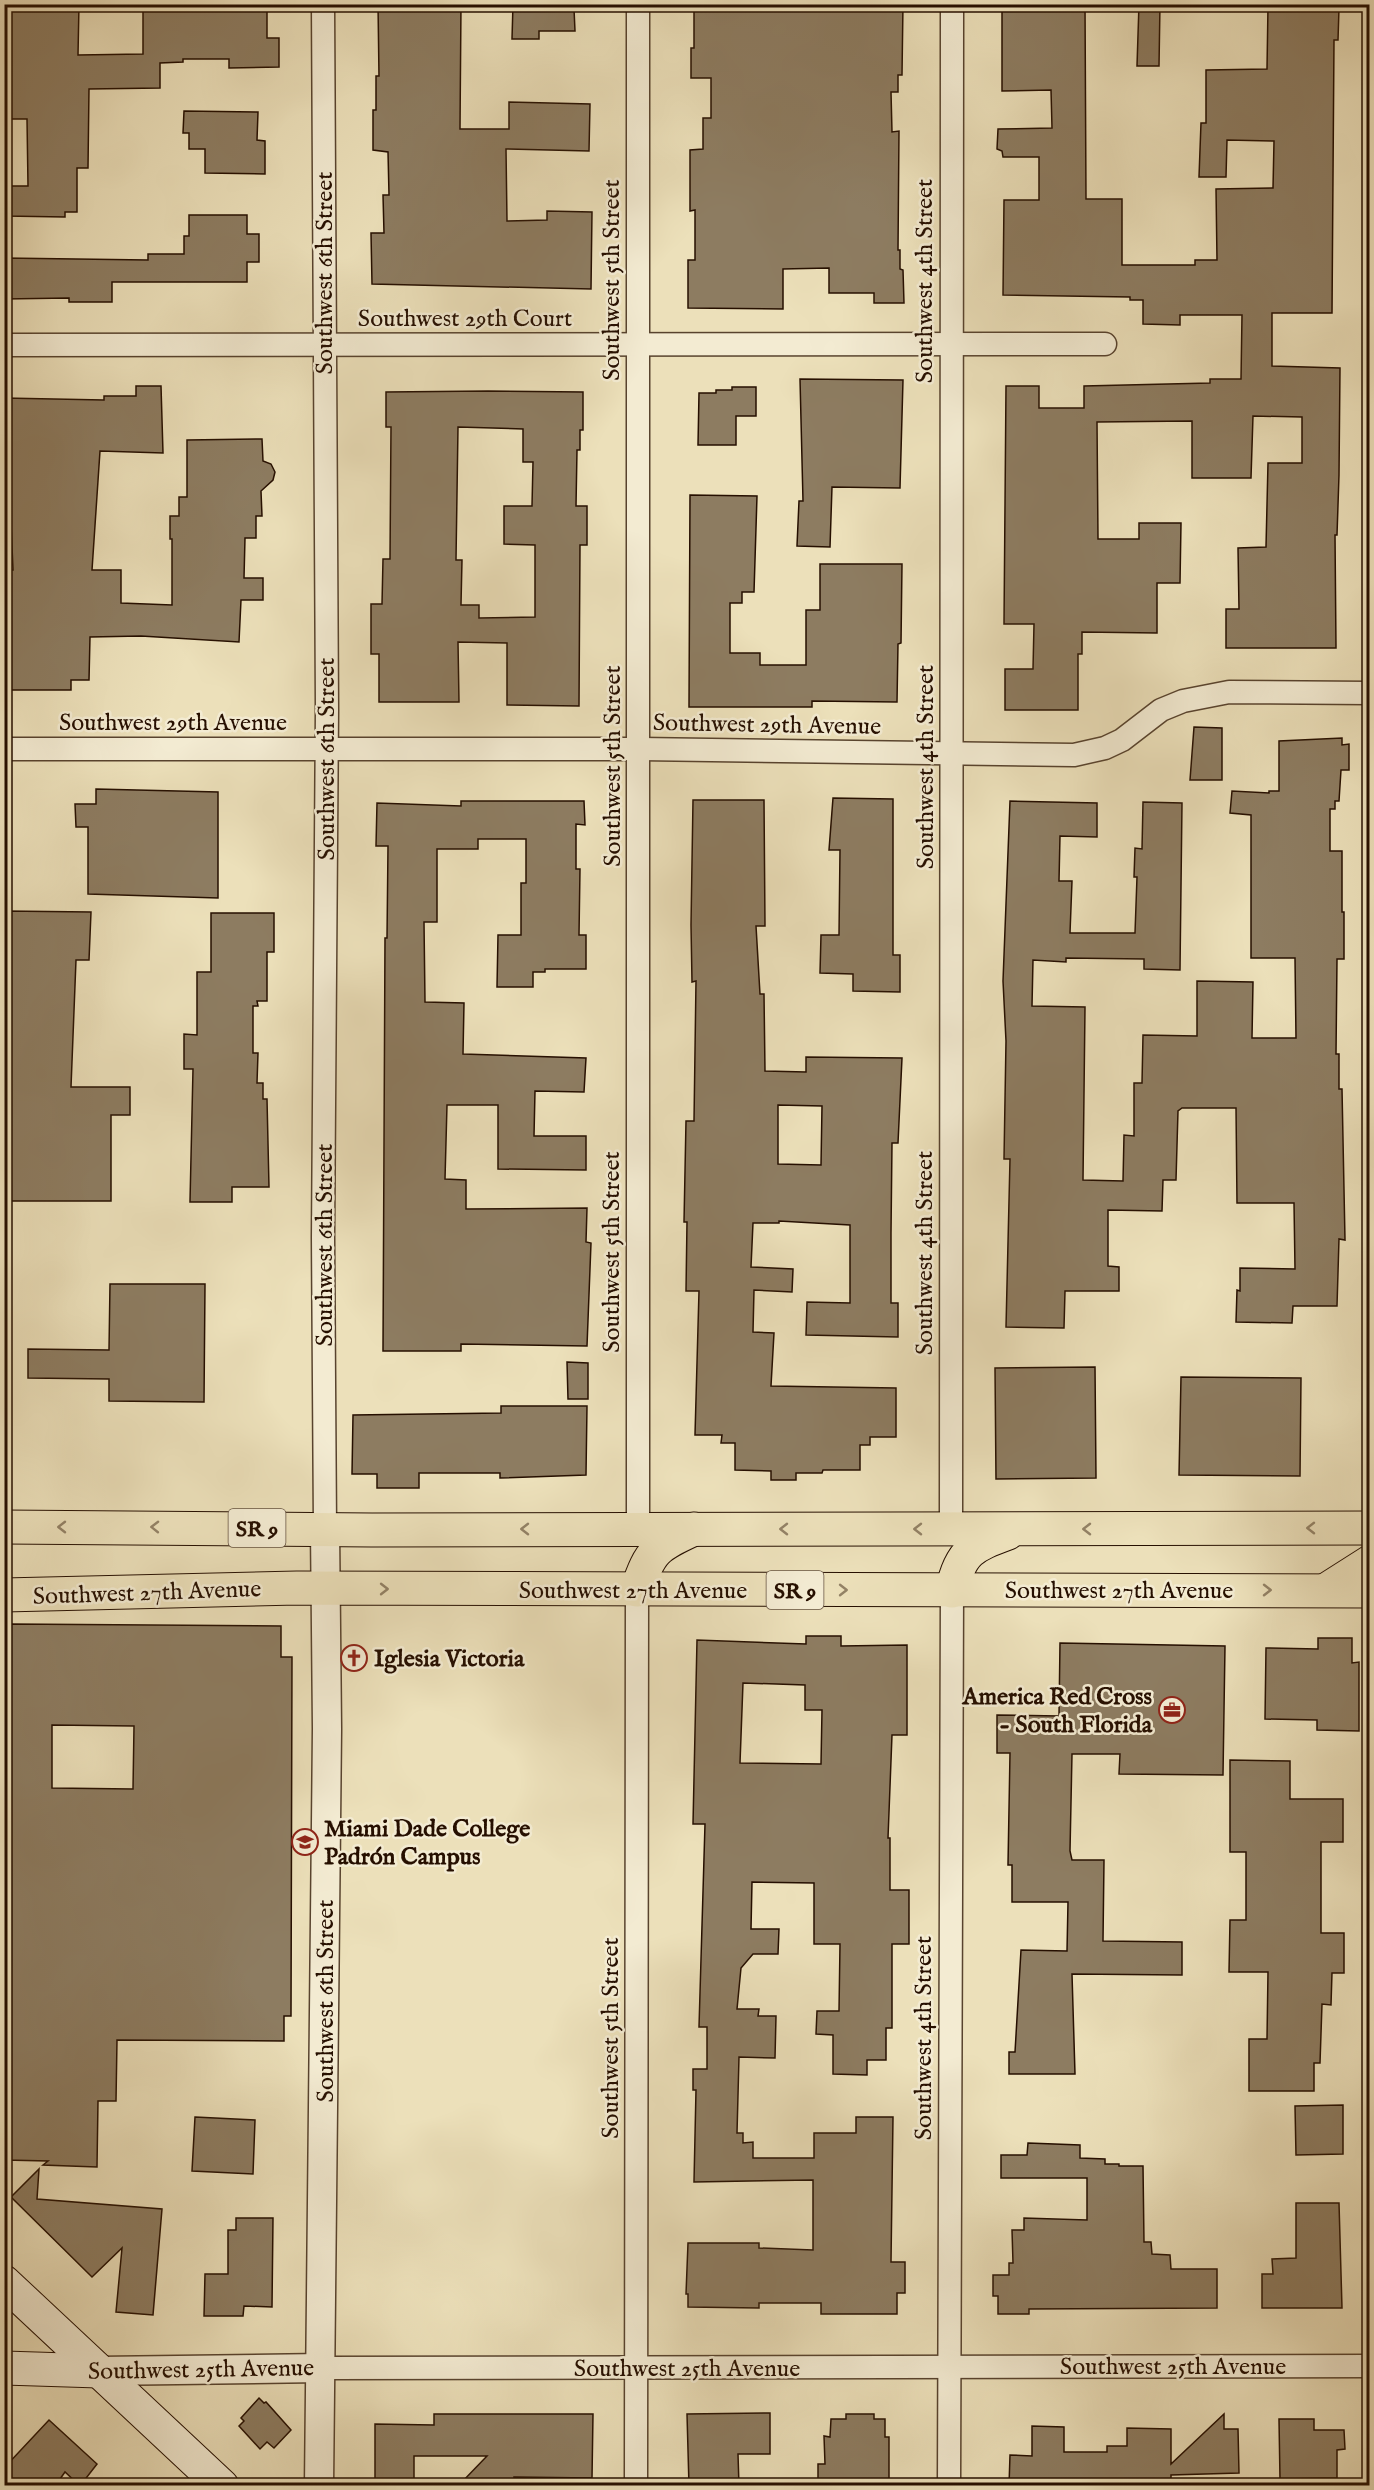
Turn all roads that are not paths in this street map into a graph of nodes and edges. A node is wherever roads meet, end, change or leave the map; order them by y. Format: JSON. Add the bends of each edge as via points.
{"nodes":[{"id":1,"x":323,"y":4,"type":"edge"},
{"id":2,"x":638,"y":4,"type":"edge"},
{"id":3,"x":952,"y":4,"type":"edge"},
{"id":4,"x":1105,"y":344,"type":"dead end"},
{"id":5,"x":4,"y":345,"type":"edge"},
{"id":6,"x":324,"y":345,"type":"junction"},
{"id":7,"x":639,"y":345,"type":"junction"},
{"id":8,"x":951,"y":345,"type":"junction"},
{"id":9,"x":1370,"y":693,"type":"edge"},
{"id":10,"x":4,"y":749,"type":"edge"},
{"id":11,"x":640,"y":749,"type":"junction"},
{"id":12,"x":327,"y":750,"type":"junction"},
{"id":13,"x":952,"y":753,"type":"junction"},
{"id":14,"x":4,"y":1527,"type":"edge"},
{"id":15,"x":638,"y":1528,"type":"junction"},
{"id":16,"x":696,"y":1528,"type":"junction"},
{"id":17,"x":1370,"y":1528,"type":"edge"},
{"id":18,"x":951,"y":1529,"type":"junction"},
{"id":19,"x":1018,"y":1529,"type":"junction"},
{"id":20,"x":325,"y":1530,"type":"junction"},
{"id":21,"x":1370,"y":1562,"type":"edge"},
{"id":22,"x":326,"y":1589,"type":"junction"},
{"id":23,"x":638,"y":1590,"type":"junction"},
{"id":24,"x":1326,"y":1590,"type":"junction"},
{"id":25,"x":952,"y":1591,"type":"junction"},
{"id":26,"x":1370,"y":1591,"type":"edge"},
{"id":27,"x":4,"y":1595,"type":"edge"},
{"id":28,"x":4,"y":2282,"type":"edge"},
{"id":29,"x":949,"y":2366,"type":"junction"},
{"id":30,"x":1370,"y":2366,"type":"edge"},
{"id":31,"x":4,"y":2368,"type":"edge"},
{"id":32,"x":322,"y":2368,"type":"junction"},
{"id":33,"x":637,"y":2368,"type":"junction"},
{"id":34,"x":99,"y":2371,"type":"junction"},
{"id":35,"x":222,"y":2486,"type":"edge"},
{"id":36,"x":319,"y":2486,"type":"edge"},
{"id":37,"x":636,"y":2486,"type":"edge"},
{"id":38,"x":949,"y":2486,"type":"edge"}],
"edges":[{"from":1,"to":6,"type":"street","name":"Southwest 6th Street"},
{"from":2,"to":7,"type":"street","name":"Southwest 5th Street"},
{"from":3,"to":8,"type":"street","name":"Southwest 4th Street"},
{"from":4,"to":8,"type":"street","name":"Southwest 29th Court"},
{"from":5,"to":6,"type":"street","name":"Southwest 29th Court"},
{"from":6,"to":7,"type":"street","name":"Southwest 29th Court"},
{"from":6,"to":12,"type":"street","name":"Southwest 6th Street"},
{"from":7,"to":8,"type":"street","name":"Southwest 29th Court"},
{"from":7,"to":11,"type":"street","name":"Southwest 5th Street"},
{"from":8,"to":13,"type":"street","name":"Southwest 4th Street"},
{"from":9,"to":13,"type":"street","name":"Southwest 29th Avenue","via":[[1206,695],[1161,710],[1122,740],[1089,752]]},
{"from":10,"to":12,"type":"street","name":"Southwest 29th Avenue"},
{"from":11,"to":12,"type":"street","name":"Southwest 29th Avenue"},
{"from":11,"to":13,"type":"street","name":"Southwest 29th Avenue"},
{"from":11,"to":15,"type":"street","name":"Southwest 5th Street"},
{"from":12,"to":20,"type":"street","name":"Southwest 6th Street"},
{"from":13,"to":18,"type":"street","name":"Southwest 4th Street"},
{"from":20,"to":14,"type":"highway","number":"SR 9","one_way":true},
{"from":15,"to":16,"type":"highway","number":"SR 9"},
{"from":15,"to":20,"type":"highway","number":"SR 9","one_way":true},
{"from":18,"to":16,"type":"highway","number":"SR 9","one_way":true},
{"from":16,"to":23,"type":"highway","via":[[660,1544],[644,1568]]},
{"from":17,"to":19,"type":"highway","number":"SR 9","one_way":true},
{"from":18,"to":19,"type":"highway","number":"SR 9"},
{"from":19,"to":25,"type":"highway","via":[[975,1545],[957,1569]]},
{"from":20,"to":22,"type":"street","name":"Southwest 6th Street"},
{"from":21,"to":24,"type":"highway"},
{"from":22,"to":23,"type":"highway","name":"Southwest 27th Avenue","number":"SR 9","one_way":true},
{"from":22,"to":27,"type":"highway","name":"Southwest 27th Avenue","number":"SR 9"},
{"from":22,"to":32,"type":"street","name":"Southwest 6th Street"},
{"from":23,"to":25,"type":"highway","name":"Southwest 27th Avenue","number":"SR 9","one_way":true},
{"from":23,"to":33,"type":"street","name":"Southwest 5th Street"},
{"from":25,"to":24,"type":"highway","name":"Southwest 27th Avenue","number":"SR 9","one_way":true},
{"from":24,"to":26,"type":"highway","name":"Southwest 27th Avenue","number":"SR 9"},
{"from":25,"to":29,"type":"street","name":"Southwest 4th Street"},
{"from":28,"to":34,"type":"main road"},
{"from":29,"to":30,"type":"street","name":"Southwest 25th Avenue"},
{"from":29,"to":33,"type":"street","name":"Southwest 25th Avenue"},
{"from":29,"to":38,"type":"street","name":"Southwest 4th Street"},
{"from":31,"to":34,"type":"main road","name":"Southwest 25th Avenue"},
{"from":32,"to":33,"type":"street","name":"Southwest 25th Avenue"},
{"from":32,"to":34,"type":"street","name":"Southwest 25th Avenue"},
{"from":32,"to":36,"type":"street","name":"Southwest 6th Street"},
{"from":33,"to":37,"type":"street","name":"Southwest 5th Street"},
{"from":34,"to":35,"type":"main road"}]}
